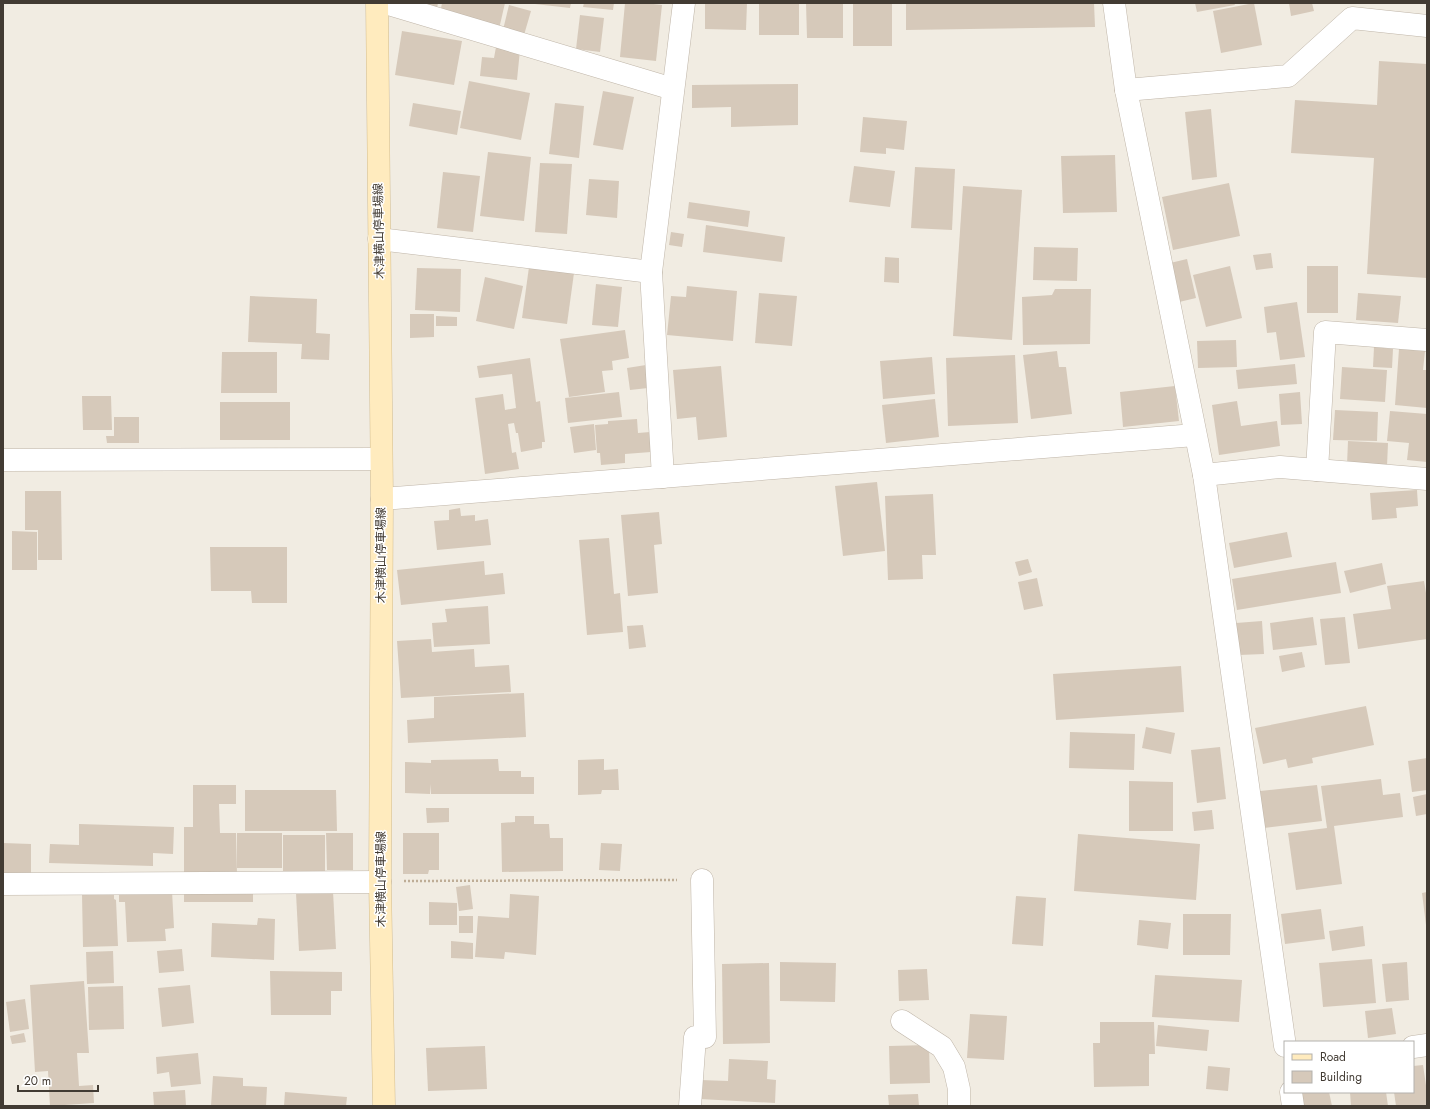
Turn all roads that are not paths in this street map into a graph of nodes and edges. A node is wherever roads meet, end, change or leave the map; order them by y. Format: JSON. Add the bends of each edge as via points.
{"nodes":[{"id":1,"x":377,"y":3,"type":"edge"},
{"id":2,"x":385,"y":3,"type":"edge"},
{"id":3,"x":684,"y":3,"type":"edge"},
{"id":4,"x":1114,"y":3,"type":"edge"},
{"id":5,"x":1427,"y":26,"type":"edge"},
{"id":6,"x":673,"y":88,"type":"junction"},
{"id":7,"x":1126,"y":90,"type":"junction"},
{"id":8,"x":379,"y":239,"type":"junction"},
{"id":9,"x":651,"y":272,"type":"junction"},
{"id":10,"x":1427,"y":340,"type":"edge"},
{"id":11,"x":1195,"y":435,"type":"junction"},
{"id":12,"x":381,"y":459,"type":"junction"},
{"id":13,"x":3,"y":460,"type":"edge"},
{"id":14,"x":1317,"y":470,"type":"junction"},
{"id":15,"x":1204,"y":475,"type":"junction"},
{"id":16,"x":663,"y":477,"type":"junction"},
{"id":17,"x":1427,"y":479,"type":"edge"},
{"id":18,"x":382,"y":499,"type":"junction"},
{"id":19,"x":702,"y":880,"type":"road end"},
{"id":20,"x":380,"y":882,"type":"junction"},
{"id":21,"x":3,"y":884,"type":"edge"},
{"id":22,"x":902,"y":1021,"type":"dead end"},
{"id":23,"x":1284,"y":1041,"type":"edge"},
{"id":24,"x":1427,"y":1045,"type":"edge"},
{"id":25,"x":1414,"y":1047,"type":"edge"},
{"id":26,"x":1292,"y":1093,"type":"edge"},
{"id":27,"x":384,"y":1106,"type":"edge"},
{"id":28,"x":690,"y":1106,"type":"edge"},
{"id":29,"x":959,"y":1106,"type":"edge"},
{"id":30,"x":1293,"y":1106,"type":"edge"}],
"edges":[{"from":1,"to":8,"type":"main road","name":"木津横山停車場線"},
{"from":2,"to":6,"type":"street"},
{"from":3,"to":6,"type":"street"},
{"from":4,"to":7,"type":"street"},
{"from":5,"to":7,"type":"street","via":[[1352,18],[1288,76]]},
{"from":6,"to":9,"type":"street"},
{"from":7,"to":11,"type":"street"},
{"from":8,"to":9,"type":"street"},
{"from":8,"to":12,"type":"main road","name":"木津横山停車場線"},
{"from":9,"to":16,"type":"street"},
{"from":10,"to":14,"type":"street","via":[[1325,332]]},
{"from":11,"to":15,"type":"street"},
{"from":11,"to":16,"type":"street"},
{"from":12,"to":13,"type":"street"},
{"from":12,"to":18,"type":"main road","name":"木津横山停車場線"},
{"from":14,"to":15,"type":"street","via":[[1280,467]]},
{"from":14,"to":17,"type":"street"},
{"from":15,"to":23,"type":"street"},
{"from":16,"to":18,"type":"street"},
{"from":18,"to":20,"type":"main road","name":"木津横山停車場線"},
{"from":19,"to":28,"type":"street","via":[[705,1037],[696,1037]]},
{"from":20,"to":21,"type":"street"},
{"from":20,"to":27,"type":"main road","name":"木津横山停車場線"},
{"from":22,"to":29,"type":"street","via":[[942,1047],[954,1067],[959,1089]]},
{"from":24,"to":25,"type":"street"},
{"from":26,"to":30,"type":"street"}]}
